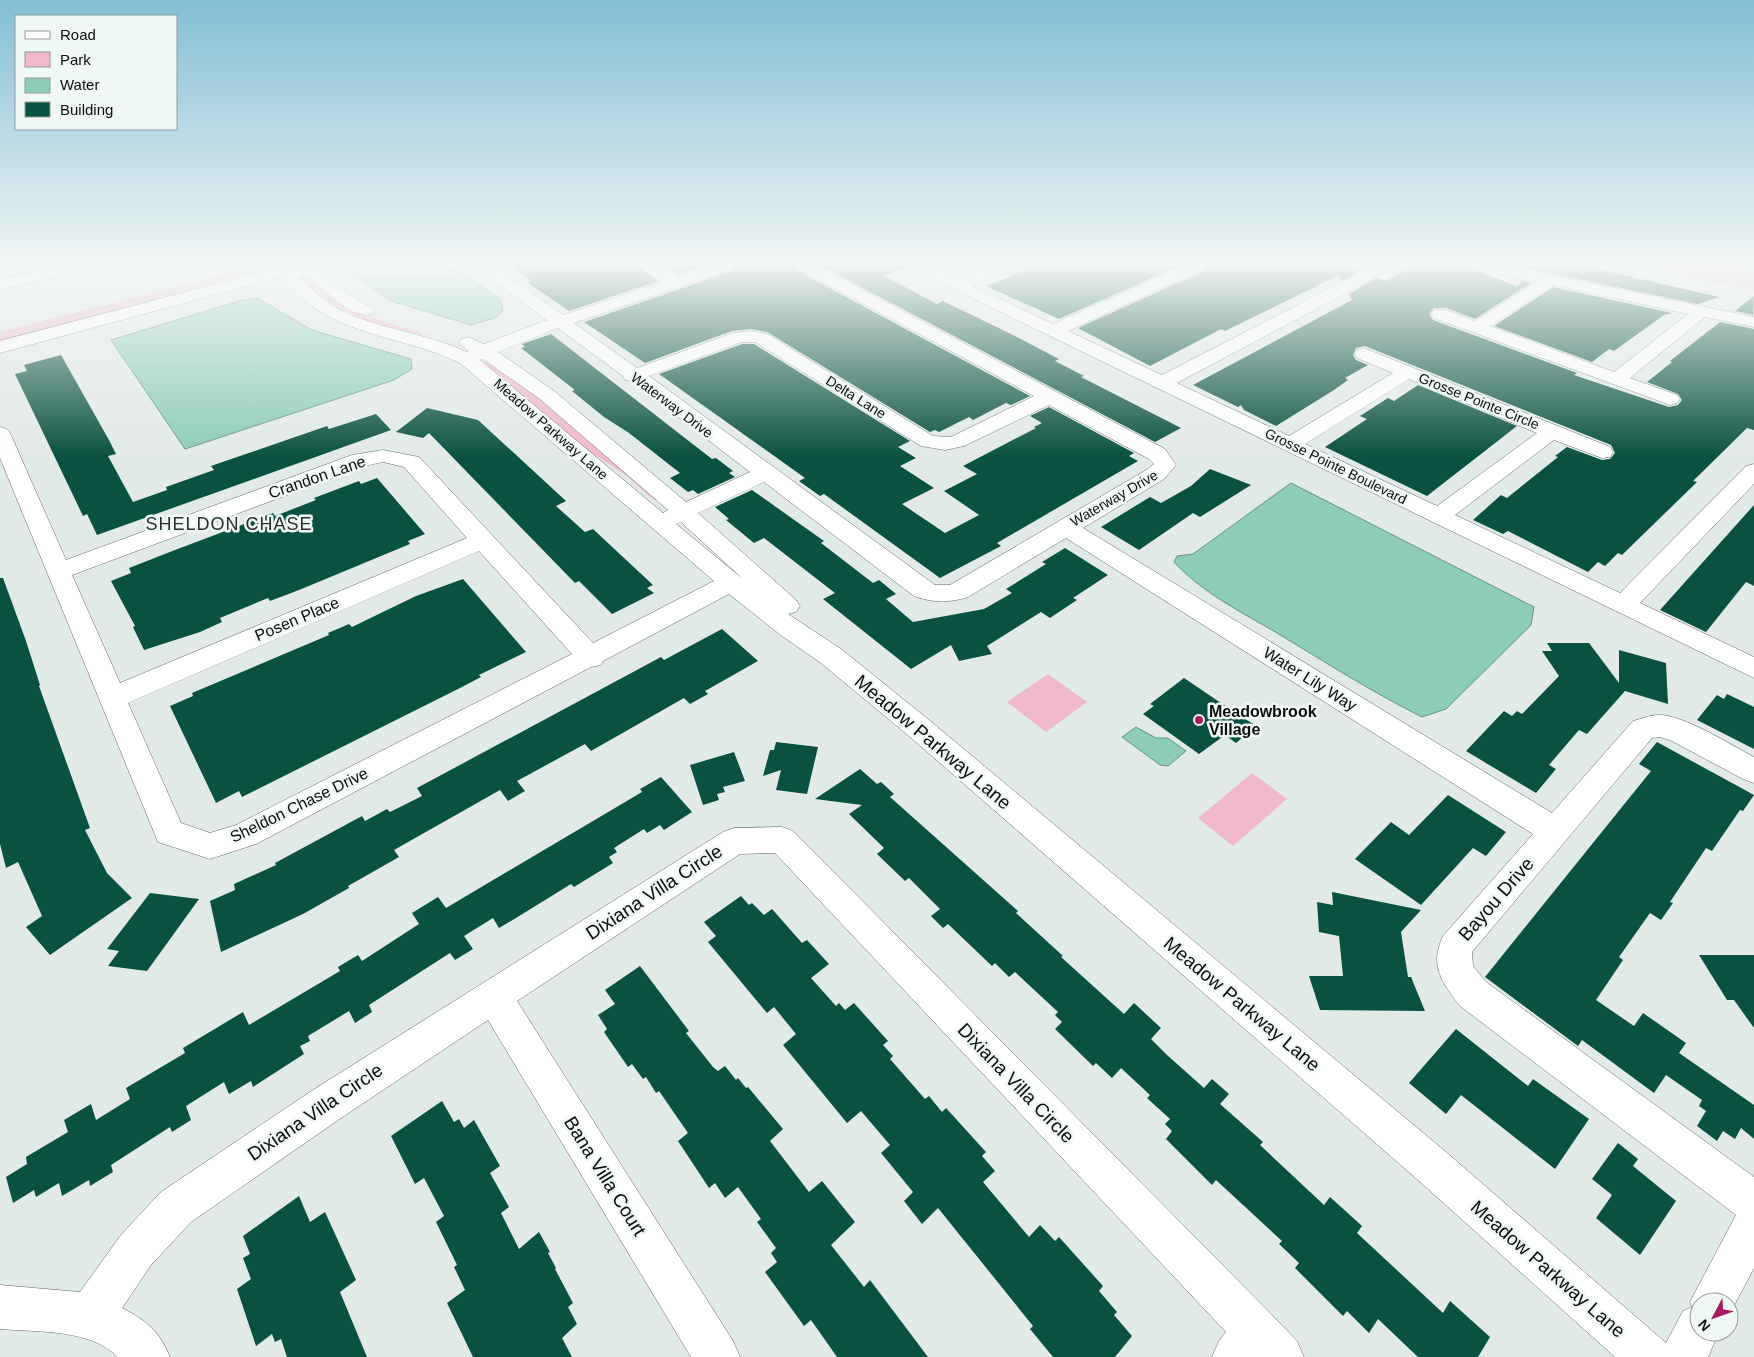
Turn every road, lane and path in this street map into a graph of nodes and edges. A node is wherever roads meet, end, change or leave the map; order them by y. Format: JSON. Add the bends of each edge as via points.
{"nodes":[{"id":1,"x":65,"y":329,"type":"edge"},
{"id":2,"x":373,"y":329,"type":"edge"},
{"id":3,"x":537,"y":329,"type":"edge"},
{"id":4,"x":573,"y":329,"type":"edge"},
{"id":5,"x":923,"y":329,"type":"edge"},
{"id":6,"x":1050,"y":329,"type":"edge"},
{"id":7,"x":1057,"y":329,"type":"edge"},
{"id":8,"x":1264,"y":329,"type":"edge"},
{"id":9,"x":1480,"y":329,"type":"edge"},
{"id":10,"x":1679,"y":329,"type":"edge"},
{"id":11,"x":1053,"y":331,"type":"junction"},
{"id":12,"x":0,"y":347,"type":"edge"},
{"id":13,"x":1364,"y":354,"type":"dead end"},
{"id":14,"x":476,"y":355,"type":"junction"},
{"id":15,"x":1407,"y":372,"type":"junction"},
{"id":16,"x":632,"y":376,"type":"junction"},
{"id":17,"x":1617,"y":379,"type":"junction"},
{"id":18,"x":1162,"y":383,"type":"junction"},
{"id":19,"x":1049,"y":397,"type":"junction"},
{"id":20,"x":1670,"y":399,"type":"dead end"},
{"id":21,"x":1552,"y":431,"type":"junction"},
{"id":22,"x":0,"y":433,"type":"edge"},
{"id":23,"x":1290,"y":444,"type":"junction"},
{"id":24,"x":1602,"y":452,"type":"dead end"},
{"id":25,"x":1754,"y":471,"type":"edge"},
{"id":26,"x":764,"y":474,"type":"junction"},
{"id":27,"x":683,"y":512,"type":"junction"},
{"id":28,"x":1439,"y":516,"type":"junction"},
{"id":29,"x":661,"y":523,"type":"junction"},
{"id":30,"x":1065,"y":527,"type":"junction"},
{"id":31,"x":483,"y":540,"type":"junction"},
{"id":32,"x":58,"y":571,"type":"junction"},
{"id":33,"x":731,"y":584,"type":"junction"},
{"id":34,"x":1623,"y":605,"type":"junction"},
{"id":35,"x":831,"y":656,"type":"junction"},
{"id":36,"x":591,"y":658,"type":"junction"},
{"id":37,"x":1754,"y":668,"type":"edge"},
{"id":38,"x":112,"y":698,"type":"junction"},
{"id":39,"x":1754,"y":771,"type":"edge"},
{"id":40,"x":1555,"y":831,"type":"junction"},
{"id":41,"x":493,"y":995,"type":"junction"},
{"id":42,"x":1754,"y":1203,"type":"edge"},
{"id":43,"x":1754,"y":1225,"type":"edge"},
{"id":44,"x":1717,"y":1292,"type":"edge"},
{"id":45,"x":0,"y":1307,"type":"edge"},
{"id":46,"x":91,"y":1315,"type":"junction"},
{"id":47,"x":1691,"y":1342,"type":"edge"},
{"id":48,"x":1257,"y":1348,"type":"edge"},
{"id":49,"x":147,"y":1357,"type":"edge"},
{"id":50,"x":718,"y":1357,"type":"edge"},
{"id":51,"x":1649,"y":1357,"type":"edge"},
{"id":52,"x":1683,"y":1357,"type":"edge"}],
"edges":[{"from":1,"to":12,"type":"street"},
{"from":2,"to":14,"type":"street","name":"Meadow Parkway Lane"},
{"from":3,"to":14,"type":"street"},
{"from":4,"to":16,"type":"street","name":"Waterway Drive"},
{"from":5,"to":19,"type":"street","name":"Waterway Drive"},
{"from":6,"to":11,"type":"street","name":"Grosse Pointe Boulevard"},
{"from":7,"to":11,"type":"street"},
{"from":8,"to":18,"type":"street"},
{"from":9,"to":17,"type":"street"},
{"from":10,"to":17,"type":"street"},
{"from":11,"to":18,"type":"street","name":"Grosse Pointe Boulevard"},
{"from":13,"to":15,"type":"street","name":"Grosse Pointe Circle"},
{"from":14,"to":27,"type":"street","name":"Meadow Parkway Lane","via":[[532,383]]},
{"from":14,"to":29,"type":"street","name":"Meadow Parkway Lane"},
{"from":15,"to":21,"type":"street","name":"Grosse Pointe Circle"},
{"from":15,"to":23,"type":"street","name":"Grosse Pointe Circle"},
{"from":16,"to":19,"type":"street","name":"Delta Lane","via":[[738,337],[761,338],[928,442],[938,444],[957,442]]},
{"from":16,"to":26,"type":"street","name":"Waterway Drive"},
{"from":17,"to":20,"type":"street"},
{"from":18,"to":23,"type":"street","name":"Grosse Pointe Boulevard"},
{"from":19,"to":30,"type":"street","name":"Waterway Drive","via":[[1157,454],[1165,462],[1163,469],[1156,474]]},
{"from":21,"to":24,"type":"street","name":"Grosse Pointe Circle"},
{"from":21,"to":28,"type":"street","name":"Grosse Pointe Circle"},
{"from":22,"to":32,"type":"street","name":"Sheldon Chase Drive"},
{"from":23,"to":28,"type":"street","name":"Grosse Pointe Boulevard"},
{"from":25,"to":34,"type":"street"},
{"from":26,"to":27,"type":"street"},
{"from":26,"to":30,"type":"street","name":"Waterway Drive","via":[[923,590],[938,595],[959,590]]},
{"from":27,"to":29,"type":"street"},
{"from":27,"to":35,"type":"street","name":"Meadow Parkway Lane","via":[[812,629]]},
{"from":28,"to":34,"type":"street","name":"Grosse Pointe Boulevard"},
{"from":29,"to":33,"type":"street","name":"Meadow Parkway Lane"},
{"from":30,"to":40,"type":"street","name":"Water Lily Way"},
{"from":31,"to":32,"type":"street","name":"Crandon Lane","via":[[411,462],[383,456],[360,460]]},
{"from":31,"to":36,"type":"street","name":"Crandon Lane"},
{"from":31,"to":38,"type":"street","name":"Posen Place"},
{"from":32,"to":38,"type":"street","name":"Sheldon Chase Drive"},
{"from":33,"to":35,"type":"street","name":"Meadow Parkway Lane"},
{"from":33,"to":36,"type":"street","name":"Sheldon Chase Drive"},
{"from":34,"to":37,"type":"street","name":"Grosse Pointe Boulevard"},
{"from":35,"to":51,"type":"street","name":"Meadow Parkway Lane","via":[[1432,1166]]},
{"from":36,"to":38,"type":"street","name":"Sheldon Chase Drive","via":[[245,835],[210,846],[169,833]]},
{"from":39,"to":40,"type":"street","name":"Bayou Drive","via":[[1680,732],[1660,726],[1643,729]]},
{"from":40,"to":42,"type":"street","name":"Bayou Drive","via":[[1455,947],[1454,971],[1473,994]]},
{"from":41,"to":46,"type":"street","name":"Dixiana Villa Circle","via":[[176,1206],[136,1250]]},
{"from":41,"to":48,"type":"street","name":"Dixiana Villa Circle","via":[[734,841],[782,840]]},
{"from":41,"to":50,"type":"street","name":"Bana Villa Court"},
{"from":43,"to":44,"type":"street"},
{"from":45,"to":46,"type":"street"},
{"from":46,"to":49,"type":"street","via":[[128,1336]]},
{"from":47,"to":52,"type":"street"}]}
